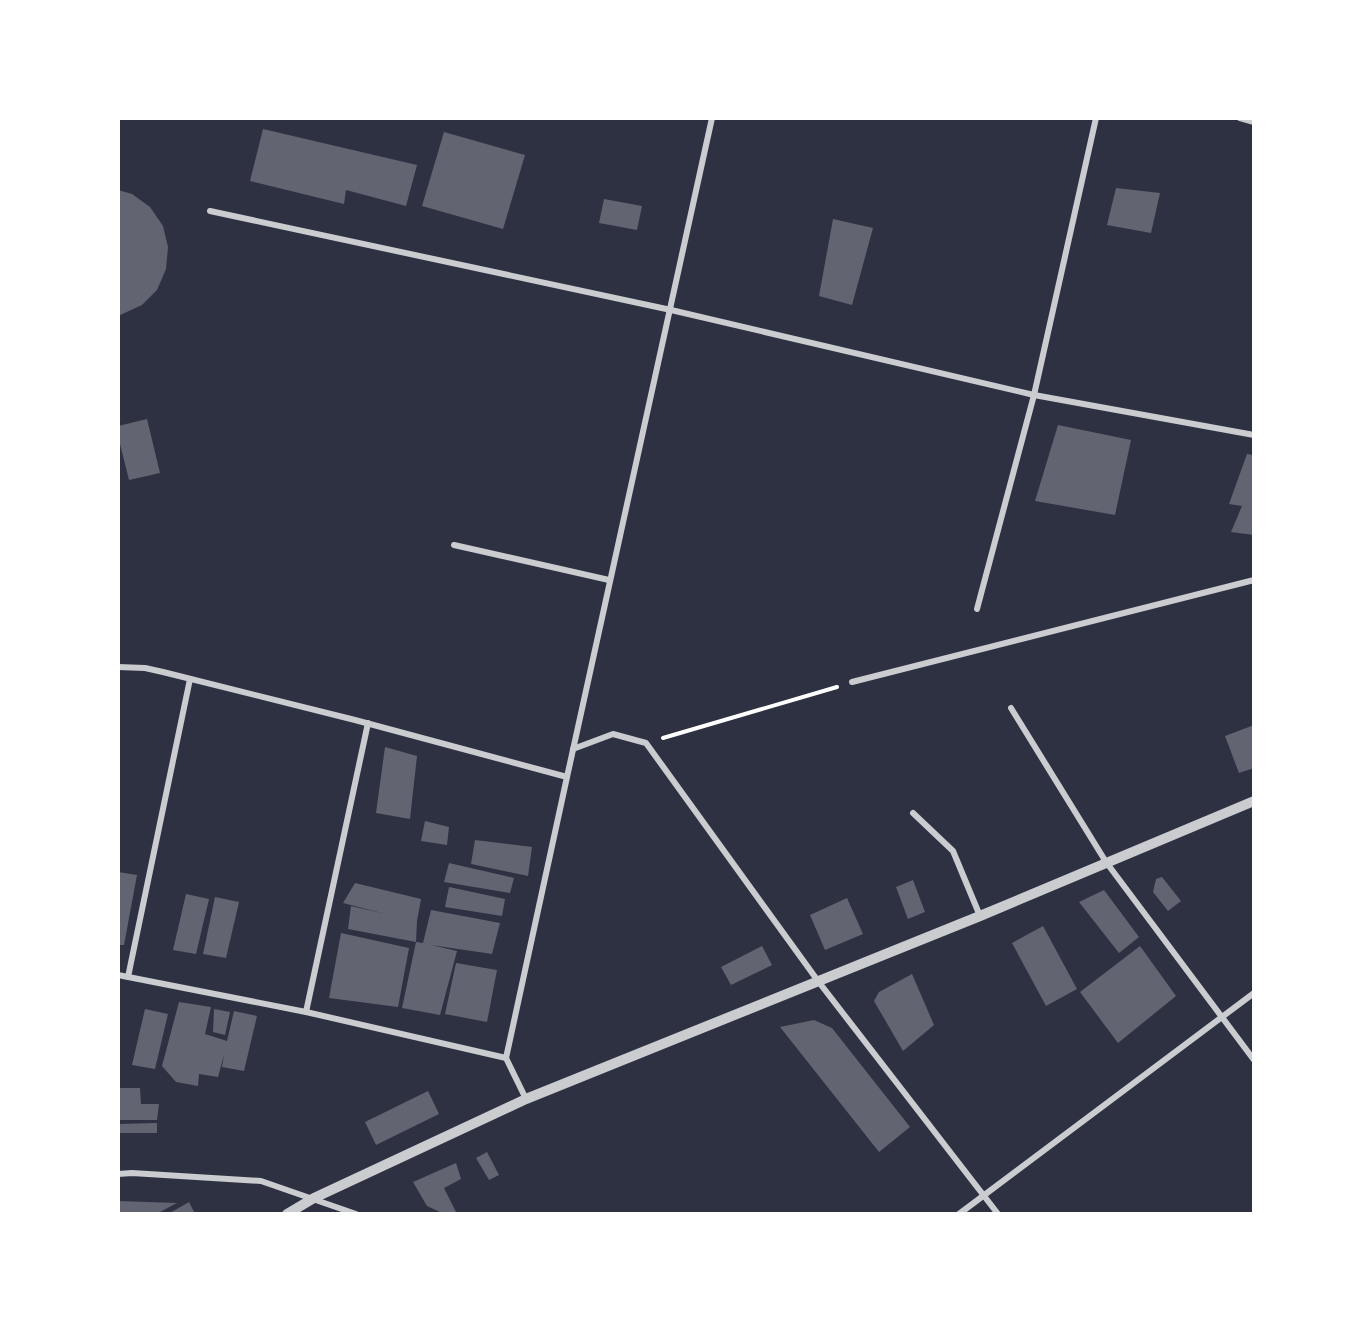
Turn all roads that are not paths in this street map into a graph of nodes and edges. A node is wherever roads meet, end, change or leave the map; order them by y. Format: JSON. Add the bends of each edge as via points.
{"nodes":[{"id":1,"x":712,"y":118,"type":"edge"},
{"id":2,"x":1096,"y":118,"type":"edge"},
{"id":3,"x":1240,"y":118,"type":"edge"},
{"id":4,"x":1254,"y":122,"type":"edge"},
{"id":5,"x":210,"y":211,"type":"dead end"},
{"id":6,"x":670,"y":310,"type":"junction"},
{"id":7,"x":1034,"y":395,"type":"junction"},
{"id":8,"x":1254,"y":435,"type":"edge"},
{"id":9,"x":454,"y":545,"type":"dead end"},
{"id":10,"x":609,"y":580,"type":"junction"},
{"id":11,"x":1254,"y":580,"type":"edge"},
{"id":12,"x":977,"y":609,"type":"dead end"},
{"id":13,"x":118,"y":667,"type":"edge"},
{"id":14,"x":190,"y":679,"type":"junction"},
{"id":15,"x":852,"y":682,"type":"road end"},
{"id":16,"x":1011,"y":708,"type":"dead end"},
{"id":17,"x":368,"y":723,"type":"junction"},
{"id":18,"x":573,"y":749,"type":"junction"},
{"id":19,"x":567,"y":777,"type":"junction"},
{"id":20,"x":1254,"y":801,"type":"edge"},
{"id":21,"x":913,"y":813,"type":"dead end"},
{"id":22,"x":1106,"y":862,"type":"junction"},
{"id":23,"x":980,"y":916,"type":"junction"},
{"id":24,"x":118,"y":975,"type":"edge"},
{"id":25,"x":128,"y":977,"type":"junction"},
{"id":26,"x":818,"y":981,"type":"junction"},
{"id":27,"x":1254,"y":993,"type":"edge"},
{"id":28,"x":306,"y":1012,"type":"junction"},
{"id":29,"x":1222,"y":1018,"type":"junction"},
{"id":30,"x":506,"y":1058,"type":"junction"},
{"id":31,"x":1254,"y":1060,"type":"edge"},
{"id":32,"x":526,"y":1099,"type":"junction"},
{"id":33,"x":118,"y":1174,"type":"edge"},
{"id":34,"x":984,"y":1195,"type":"junction"},
{"id":35,"x":314,"y":1198,"type":"junction"},
{"id":36,"x":287,"y":1214,"type":"edge"},
{"id":37,"x":356,"y":1214,"type":"edge"},
{"id":38,"x":959,"y":1214,"type":"edge"},
{"id":39,"x":998,"y":1214,"type":"edge"}],
"edges":[{"from":1,"to":6,"type":"street"},
{"from":2,"to":7,"type":"street"},
{"from":3,"to":4,"type":"street"},
{"from":5,"to":6,"type":"street"},
{"from":6,"to":7,"type":"street"},
{"from":6,"to":10,"type":"street"},
{"from":7,"to":8,"type":"street"},
{"from":7,"to":12,"type":"street"},
{"from":9,"to":10,"type":"street"},
{"from":10,"to":18,"type":"street"},
{"from":11,"to":15,"type":"street"},
{"from":13,"to":14,"type":"street","via":[[145,668]]},
{"from":14,"to":17,"type":"street"},
{"from":14,"to":25,"type":"street"},
{"from":16,"to":22,"type":"street"},
{"from":17,"to":19,"type":"street"},
{"from":17,"to":28,"type":"street"},
{"from":18,"to":19,"type":"street"},
{"from":18,"to":26,"type":"street","via":[[613,734],[646,743]]},
{"from":19,"to":30,"type":"street"},
{"from":20,"to":22,"type":"street"},
{"from":21,"to":23,"type":"street","via":[[954,850]]},
{"from":22,"to":23,"type":"street"},
{"from":22,"to":29,"type":"street"},
{"from":23,"to":26,"type":"street"},
{"from":24,"to":25,"type":"street"},
{"from":25,"to":28,"type":"street"},
{"from":26,"to":32,"type":"street"},
{"from":26,"to":34,"type":"street"},
{"from":27,"to":29,"type":"street"},
{"from":28,"to":30,"type":"street"},
{"from":29,"to":31,"type":"street"},
{"from":29,"to":34,"type":"street"},
{"from":30,"to":32,"type":"street"},
{"from":32,"to":35,"type":"street"},
{"from":33,"to":35,"type":"street","via":[[261,1181]]},
{"from":34,"to":38,"type":"street"},
{"from":34,"to":39,"type":"street"},
{"from":35,"to":36,"type":"street"},
{"from":35,"to":37,"type":"street"}]}
